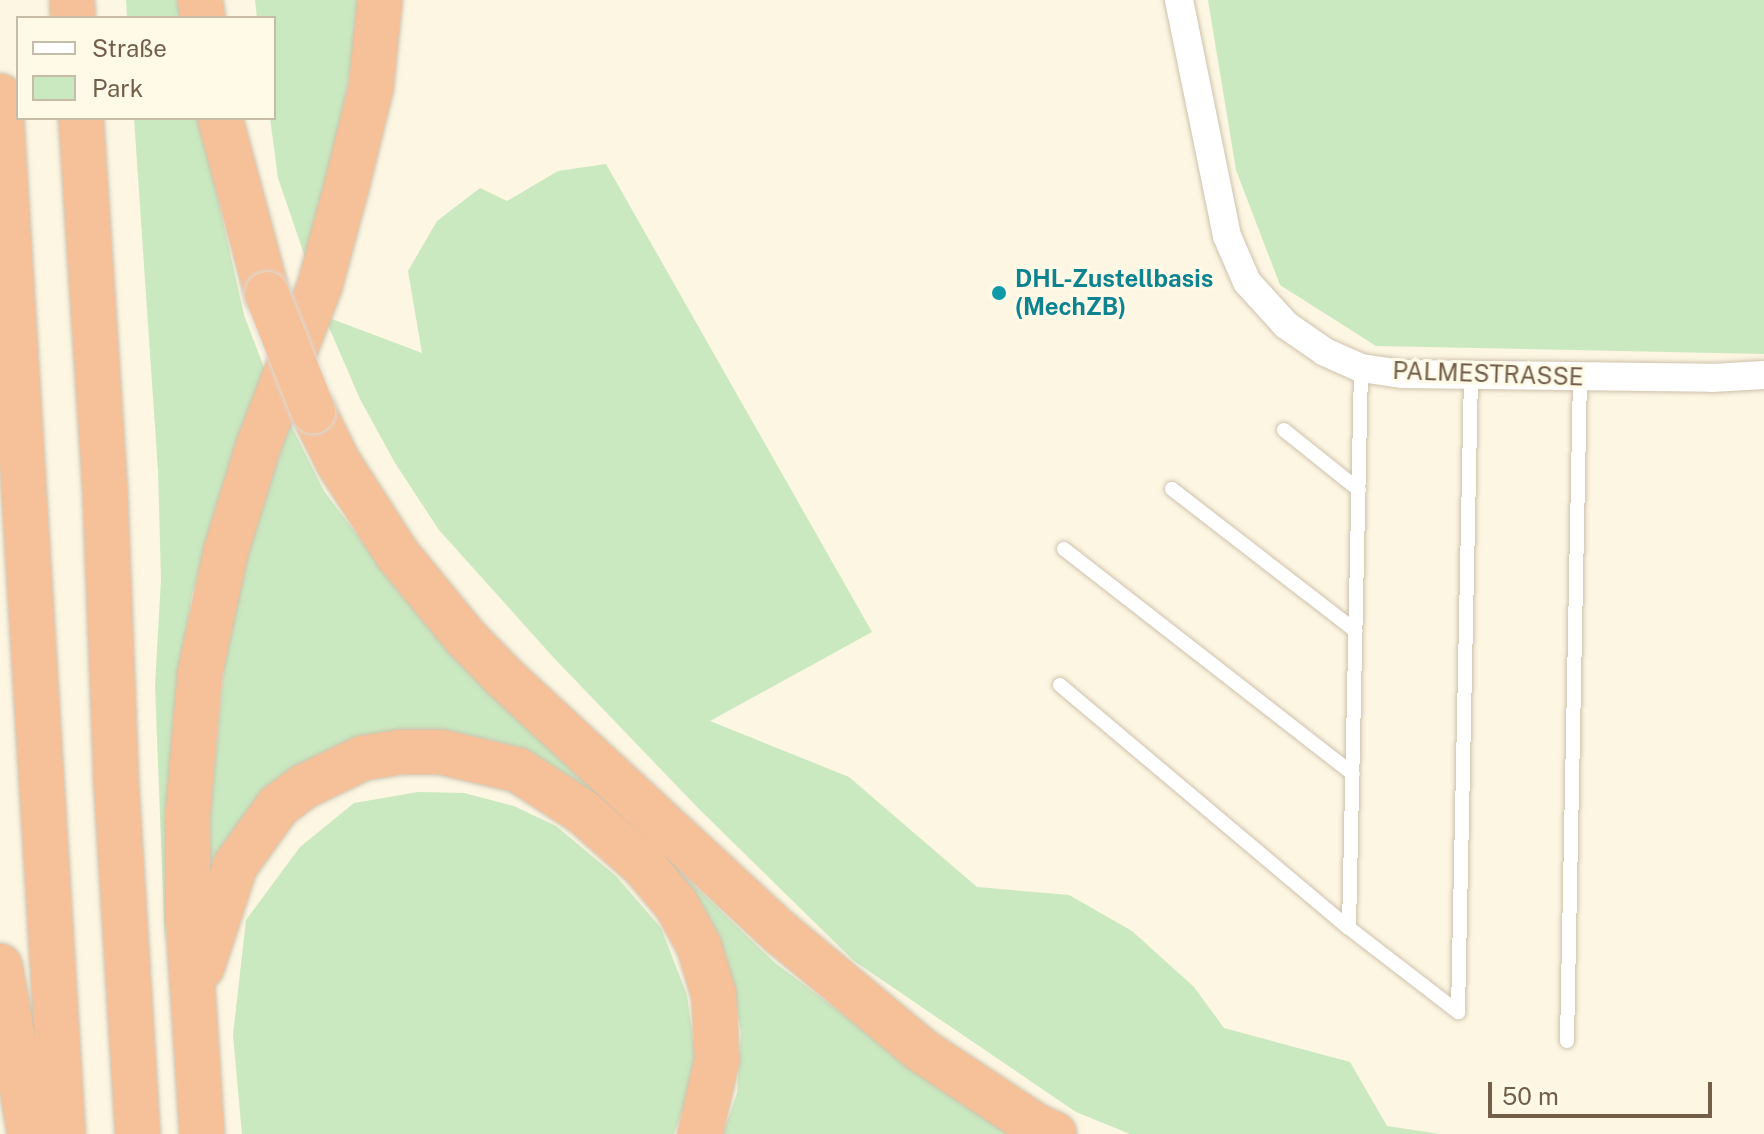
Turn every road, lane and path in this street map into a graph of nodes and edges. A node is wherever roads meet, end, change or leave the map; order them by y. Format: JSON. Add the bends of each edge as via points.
{"nodes":[{"id":1,"x":380,"y":0,"type":"edge"},
{"id":2,"x":1179,"y":0,"type":"edge"},
{"id":3,"x":0,"y":96,"type":"edge"},
{"id":4,"x":81,"y":120,"type":"edge"},
{"id":5,"x":221,"y":120,"type":"edge"},
{"id":6,"x":1361,"y":368,"type":"junction"},
{"id":7,"x":1471,"y":375,"type":"junction"},
{"id":8,"x":1764,"y":375,"type":"edge"},
{"id":9,"x":1580,"y":377,"type":"junction"},
{"id":10,"x":1284,"y":430,"type":"dead end"},
{"id":11,"x":1172,"y":489,"type":"dead end"},
{"id":12,"x":1359,"y":490,"type":"junction"},
{"id":13,"x":1064,"y":549,"type":"dead end"},
{"id":14,"x":1356,"y":631,"type":"junction"},
{"id":15,"x":1060,"y":685,"type":"dead end"},
{"id":16,"x":1353,"y":774,"type":"junction"},
{"id":17,"x":1349,"y":928,"type":"junction"},
{"id":18,"x":0,"y":966,"type":"edge"},
{"id":19,"x":192,"y":1000,"type":"junction"},
{"id":20,"x":1567,"y":1041,"type":"dead end"},
{"id":21,"x":30,"y":1134,"type":"edge"},
{"id":22,"x":63,"y":1134,"type":"edge"},
{"id":23,"x":138,"y":1134,"type":"edge"},
{"id":24,"x":202,"y":1134,"type":"edge"},
{"id":25,"x":700,"y":1134,"type":"edge"},
{"id":26,"x":1054,"y":1134,"type":"edge"}],
"edges":[{"from":1,"to":19,"type":"highway","via":[[371,87],[347,185],[320,285],[254,459],[226,551],[200,673],[188,812]]},
{"from":2,"to":6,"type":"street","name":"PALMESTRASSE","via":[[1227,236],[1247,282],[1286,325],[1325,352]]},
{"from":3,"to":22,"type":"highway"},
{"from":4,"to":23,"type":"highway"},
{"from":5,"to":26,"type":"highway","bridge":true,"via":[[267,294],[313,411],[338,462],[397,554],[466,638],[782,934],[909,1040]]},
{"from":6,"to":7,"type":"street","name":"PALMESTRASSE"},
{"from":6,"to":12,"type":"lane"},
{"from":7,"to":9,"type":"street","name":"PALMESTRASSE"},
{"from":7,"to":17,"type":"lane","via":[[1458,1012]]},
{"from":8,"to":9,"type":"street","name":"PALMESTRASSE"},
{"from":9,"to":20,"type":"lane"},
{"from":10,"to":12,"type":"lane"},
{"from":11,"to":14,"type":"lane"},
{"from":12,"to":14,"type":"lane"},
{"from":13,"to":16,"type":"lane"},
{"from":14,"to":16,"type":"lane"},
{"from":15,"to":17,"type":"lane"},
{"from":16,"to":17,"type":"lane"},
{"from":18,"to":21,"type":"highway"},
{"from":19,"to":24,"type":"highway"},
{"from":19,"to":25,"type":"highway","via":[[235,866],[278,806],[305,786],[363,758],[401,752],[477,758],[518,770],[552,789],[633,857],[676,904],[699,946],[714,995],[717,1060]]}]}
